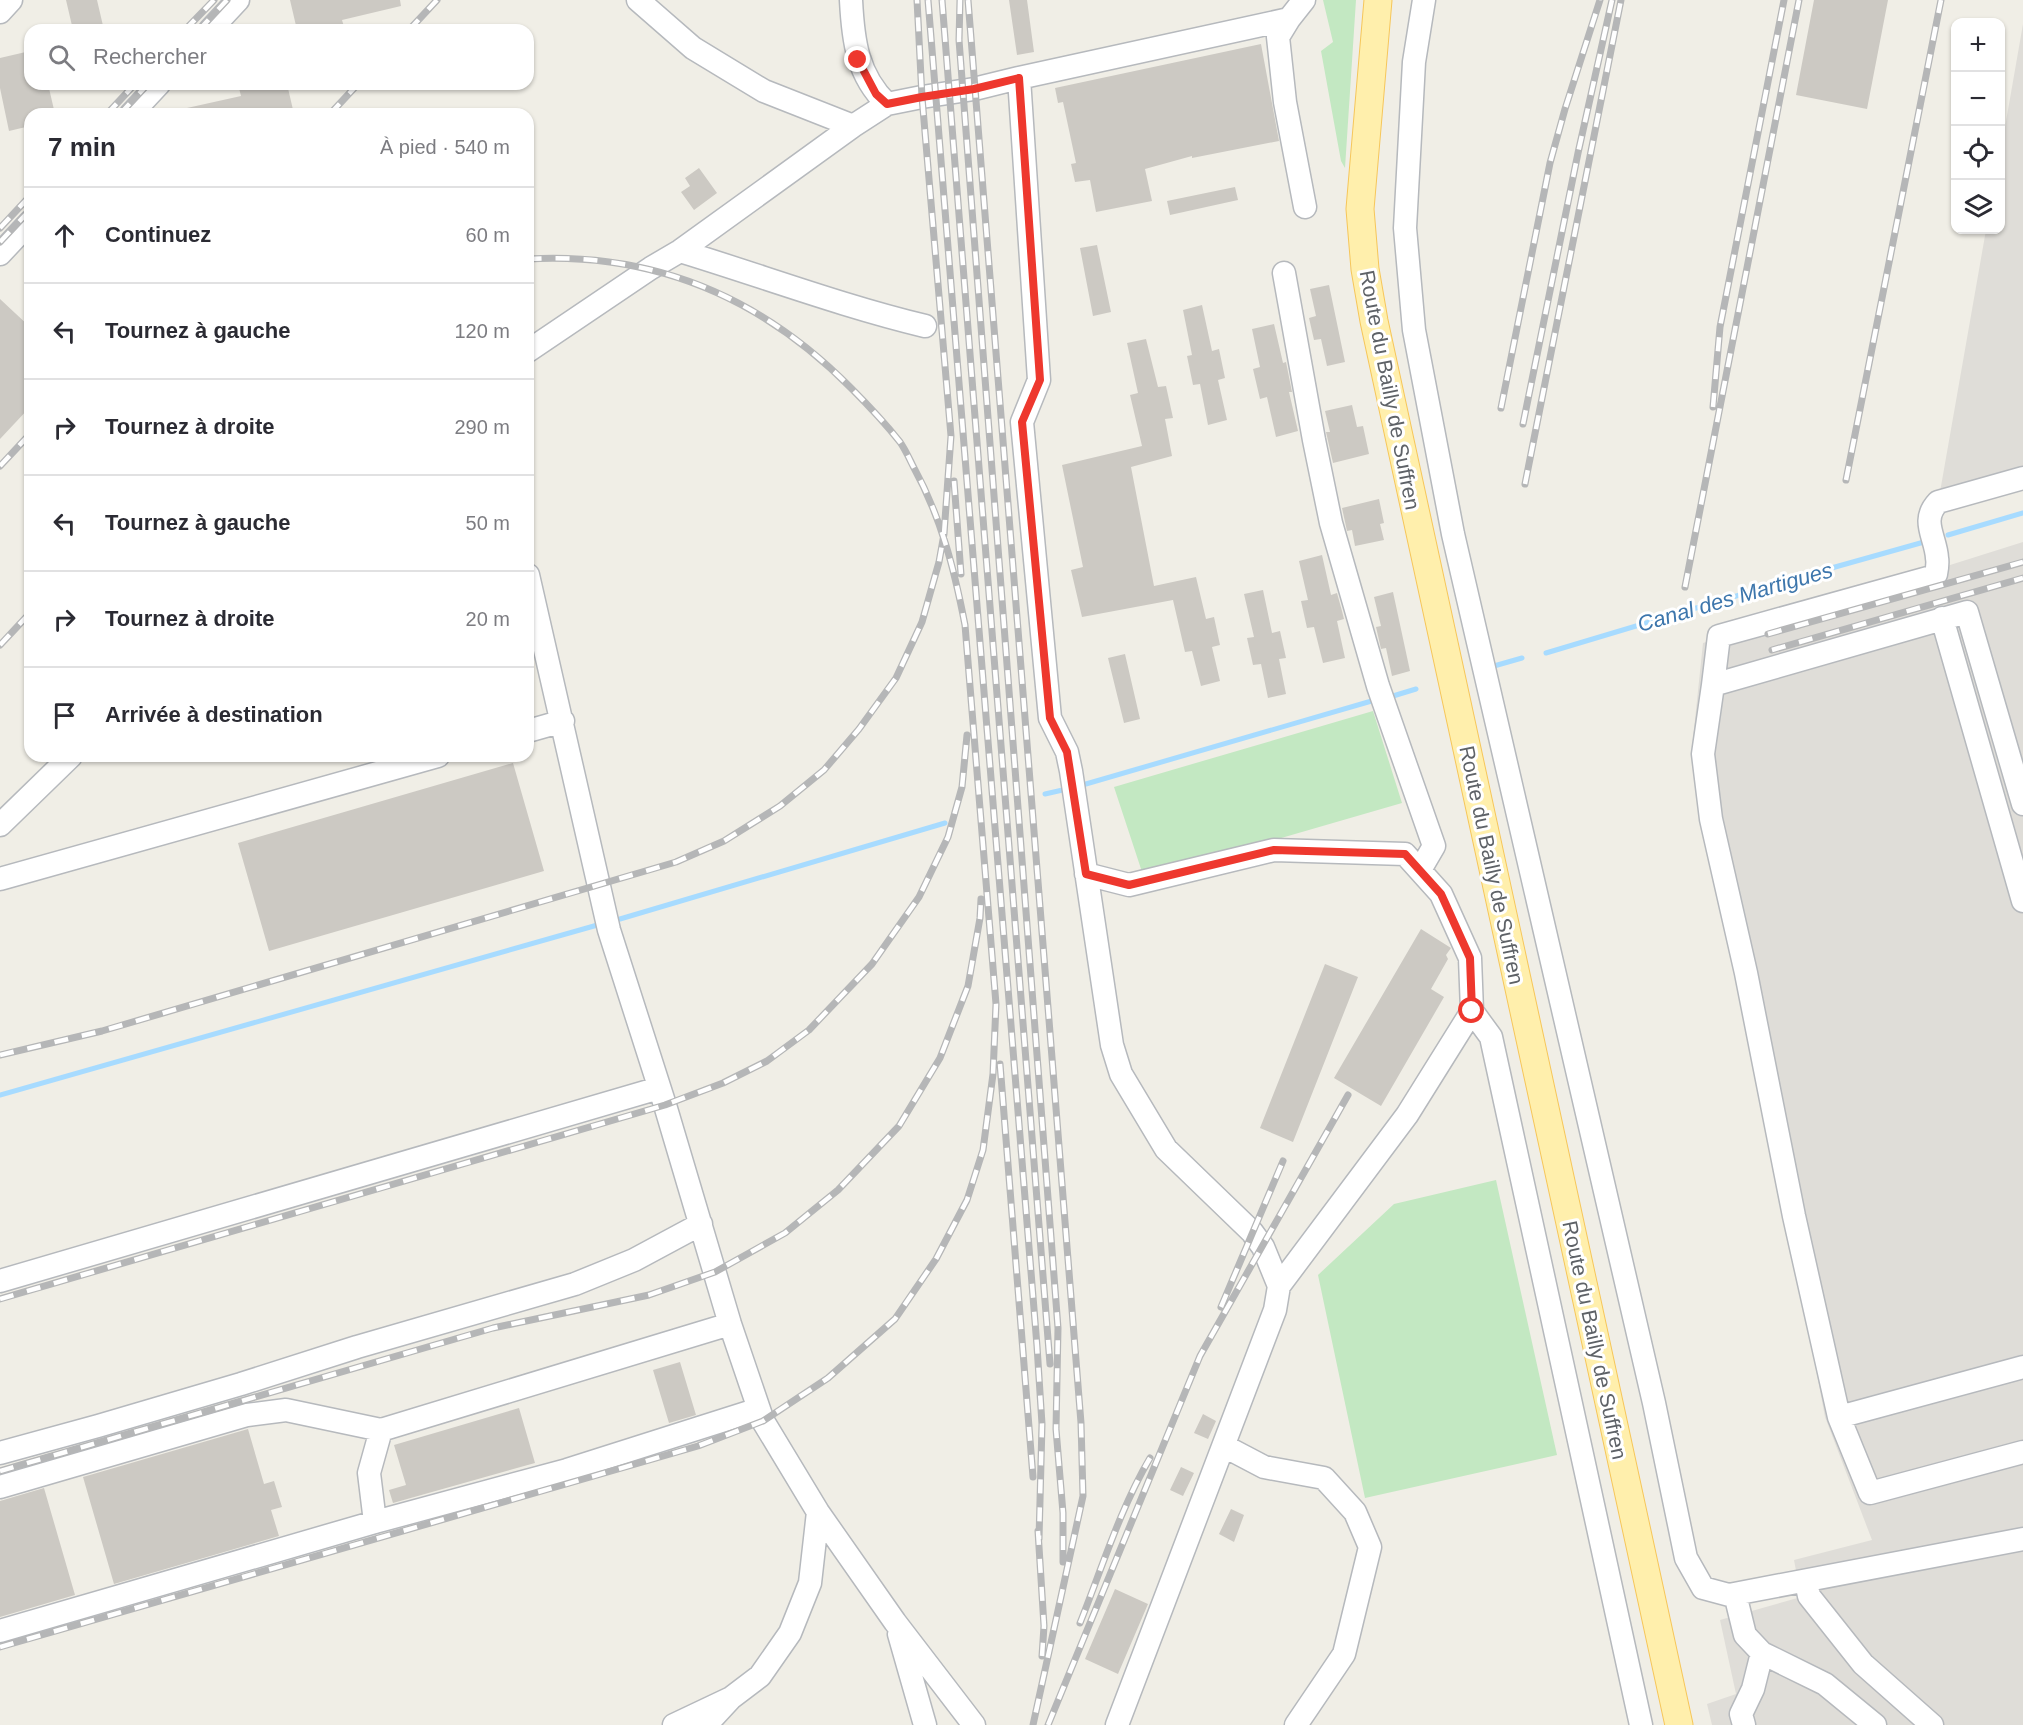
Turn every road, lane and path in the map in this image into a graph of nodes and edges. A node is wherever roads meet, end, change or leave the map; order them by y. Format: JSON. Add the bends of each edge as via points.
{"nodes":[{"id":1,"x":11,"y":0,"type":"edge"},
{"id":2,"x":238,"y":0,"type":"edge"},
{"id":3,"x":851,"y":0,"type":"edge"},
{"id":4,"x":1304,"y":0,"type":"edge"},
{"id":5,"x":1378,"y":0,"type":"edge"},
{"id":6,"x":1424,"y":0,"type":"edge"},
{"id":7,"x":640,"y":1,"type":"edge"},
{"id":8,"x":1291,"y":6,"type":"edge"},
{"id":9,"x":0,"y":12,"type":"edge"},
{"id":10,"x":216,"y":24,"type":"edge"},
{"id":11,"x":1019,"y":78,"type":"junction"},
{"id":12,"x":153,"y":90,"type":"edge"},
{"id":13,"x":887,"y":104,"type":"junction"},
{"id":14,"x":137,"y":108,"type":"edge"},
{"id":15,"x":853,"y":126,"type":"junction"},
{"id":16,"x":1305,"y":207,"type":"dead end"},
{"id":17,"x":24,"y":228,"type":"edge"},
{"id":18,"x":680,"y":251,"type":"junction"},
{"id":19,"x":0,"y":254,"type":"edge"},
{"id":20,"x":1284,"y":273,"type":"dead end"},
{"id":21,"x":925,"y":326,"type":"dead end"},
{"id":22,"x":534,"y":347,"type":"edge"},
{"id":23,"x":2023,"y":478,"type":"edge"},
{"id":24,"x":534,"y":600,"type":"edge"},
{"id":25,"x":1942,"y":618,"type":"junction"},
{"id":26,"x":1713,"y":685,"type":"junction"},
{"id":27,"x":563,"y":721,"type":"junction"},
{"id":28,"x":534,"y":729,"type":"edge"},
{"id":29,"x":65,"y":762,"type":"edge"},
{"id":30,"x":417,"y":762,"type":"edge"},
{"id":31,"x":2023,"y":804,"type":"edge"},
{"id":32,"x":0,"y":825,"type":"edge"},
{"id":33,"x":1420,"y":870,"type":"junction"},
{"id":34,"x":1086,"y":874,"type":"junction"},
{"id":35,"x":0,"y":879,"type":"edge"},
{"id":36,"x":2023,"y":901,"type":"edge"},
{"id":37,"x":1472,"y":1011,"type":"junction"},
{"id":38,"x":659,"y":1088,"type":"junction"},
{"id":39,"x":700,"y":1224,"type":"junction"},
{"id":40,"x":0,"y":1281,"type":"edge"},
{"id":41,"x":1279,"y":1286,"type":"junction"},
{"id":42,"x":730,"y":1324,"type":"junction"},
{"id":43,"x":2023,"y":1367,"type":"edge"},
{"id":44,"x":759,"y":1409,"type":"junction"},
{"id":45,"x":1839,"y":1417,"type":"junction"},
{"id":46,"x":381,"y":1430,"type":"junction"},
{"id":47,"x":1224,"y":1446,"type":"junction"},
{"id":48,"x":2023,"y":1452,"type":"edge"},
{"id":49,"x":0,"y":1453,"type":"edge"},
{"id":50,"x":0,"y":1487,"type":"edge"},
{"id":51,"x":818,"y":1512,"type":"junction"},
{"id":52,"x":375,"y":1522,"type":"junction"},
{"id":53,"x":2023,"y":1539,"type":"edge"},
{"id":54,"x":1806,"y":1582,"type":"junction"},
{"id":55,"x":1735,"y":1594,"type":"junction"},
{"id":56,"x":895,"y":1622,"type":"junction"},
{"id":57,"x":0,"y":1631,"type":"edge"},
{"id":58,"x":1762,"y":1653,"type":"junction"},
{"id":59,"x":731,"y":1698,"type":"junction"},
{"id":60,"x":674,"y":1725,"type":"edge"},
{"id":61,"x":706,"y":1725,"type":"edge"},
{"id":62,"x":925,"y":1725,"type":"edge"},
{"id":63,"x":974,"y":1725,"type":"edge"},
{"id":64,"x":1118,"y":1725,"type":"edge"},
{"id":65,"x":1296,"y":1725,"type":"edge"},
{"id":66,"x":1641,"y":1725,"type":"edge"},
{"id":67,"x":1679,"y":1725,"type":"edge"},
{"id":68,"x":1744,"y":1725,"type":"edge"},
{"id":69,"x":1875,"y":1725,"type":"edge"},
{"id":70,"x":1932,"y":1725,"type":"edge"}],
"edges":[{"from":1,"to":9,"type":"street"},
{"from":2,"to":10,"type":"street"},
{"from":3,"to":13,"type":"street","via":[[858,60],[876,94]]},
{"from":4,"to":8,"type":"street"},
{"from":5,"to":67,"type":"main road","name":"Route du Bailly de Suffren","via":[[1360,209],[1374,321]]},
{"from":6,"to":55,"type":"street","via":[[1414,62],[1405,228],[1414,330],[1450,522],[1654,1403],[1686,1558],[1703,1588],[1729,1596]]},
{"from":7,"to":15,"type":"street","via":[[693,48],[764,91]]},
{"from":8,"to":11,"type":"street"},
{"from":8,"to":16,"type":"street","via":[[1278,37],[1285,102]]},
{"from":11,"to":13,"type":"street"},
{"from":11,"to":34,"type":"street","via":[[1040,380],[1022,422],[1050,718],[1067,752]]},
{"from":12,"to":14,"type":"street"},
{"from":13,"to":15,"type":"street"},
{"from":15,"to":18,"type":"street"},
{"from":17,"to":19,"type":"street"},
{"from":18,"to":21,"type":"street","via":[[868,312]]},
{"from":18,"to":22,"type":"street"},
{"from":20,"to":33,"type":"street","via":[[1331,523],[1378,686],[1434,846]]},
{"from":23,"to":26,"type":"street","via":[[1938,502],[1931,509],[1929,523],[1938,558],[1936,574],[1931,577],[1719,636]]},
{"from":24,"to":27,"type":"street"},
{"from":25,"to":26,"type":"street"},
{"from":25,"to":31,"type":"street","via":[[1967,612]]},
{"from":25,"to":36,"type":"street"},
{"from":26,"to":45,"type":"street","via":[[1702,754],[1712,819]]},
{"from":27,"to":28,"type":"street"},
{"from":27,"to":38,"type":"street","via":[[609,930]]},
{"from":29,"to":32,"type":"street"},
{"from":30,"to":35,"type":"street"},
{"from":33,"to":34,"type":"street","via":[[1405,854],[1274,850],[1129,885]]},
{"from":33,"to":37,"type":"street","via":[[1441,894],[1470,958]]},
{"from":34,"to":41,"type":"street","via":[[1112,1045],[1121,1074],[1166,1149],[1252,1232],[1263,1247]]},
{"from":37,"to":41,"type":"street","via":[[1407,1115]]},
{"from":37,"to":66,"type":"street","via":[[1491,1037]]},
{"from":38,"to":39,"type":"street"},
{"from":38,"to":40,"type":"street"},
{"from":39,"to":42,"type":"street"},
{"from":39,"to":49,"type":"street","via":[[634,1260],[575,1284]]},
{"from":41,"to":47,"type":"street","via":[[1275,1310]]},
{"from":42,"to":44,"type":"street"},
{"from":42,"to":46,"type":"street"},
{"from":43,"to":45,"type":"street"},
{"from":44,"to":51,"type":"street"},
{"from":44,"to":52,"type":"street","via":[[567,1470]]},
{"from":45,"to":48,"type":"street","via":[[1870,1493]]},
{"from":46,"to":50,"type":"street","via":[[286,1410],[247,1415]]},
{"from":46,"to":52,"type":"street","via":[[369,1473]]},
{"from":47,"to":64,"type":"street"},
{"from":47,"to":65,"type":"street","via":[[1264,1467],[1324,1478],[1355,1512],[1370,1547],[1344,1654]]},
{"from":51,"to":56,"type":"street"},
{"from":51,"to":59,"type":"street","via":[[810,1582],[790,1633],[760,1676]]},
{"from":52,"to":57,"type":"street"},
{"from":53,"to":54,"type":"street"},
{"from":54,"to":55,"type":"street"},
{"from":54,"to":70,"type":"street","via":[[1809,1596],[1863,1664]]},
{"from":55,"to":58,"type":"street","via":[[1745,1635]]},
{"from":56,"to":62,"type":"street"},
{"from":56,"to":63,"type":"street"},
{"from":58,"to":68,"type":"street","via":[[1753,1689],[1741,1714]]},
{"from":58,"to":69,"type":"street","via":[[1825,1684]]},
{"from":59,"to":60,"type":"street"},
{"from":59,"to":61,"type":"street"}]}
